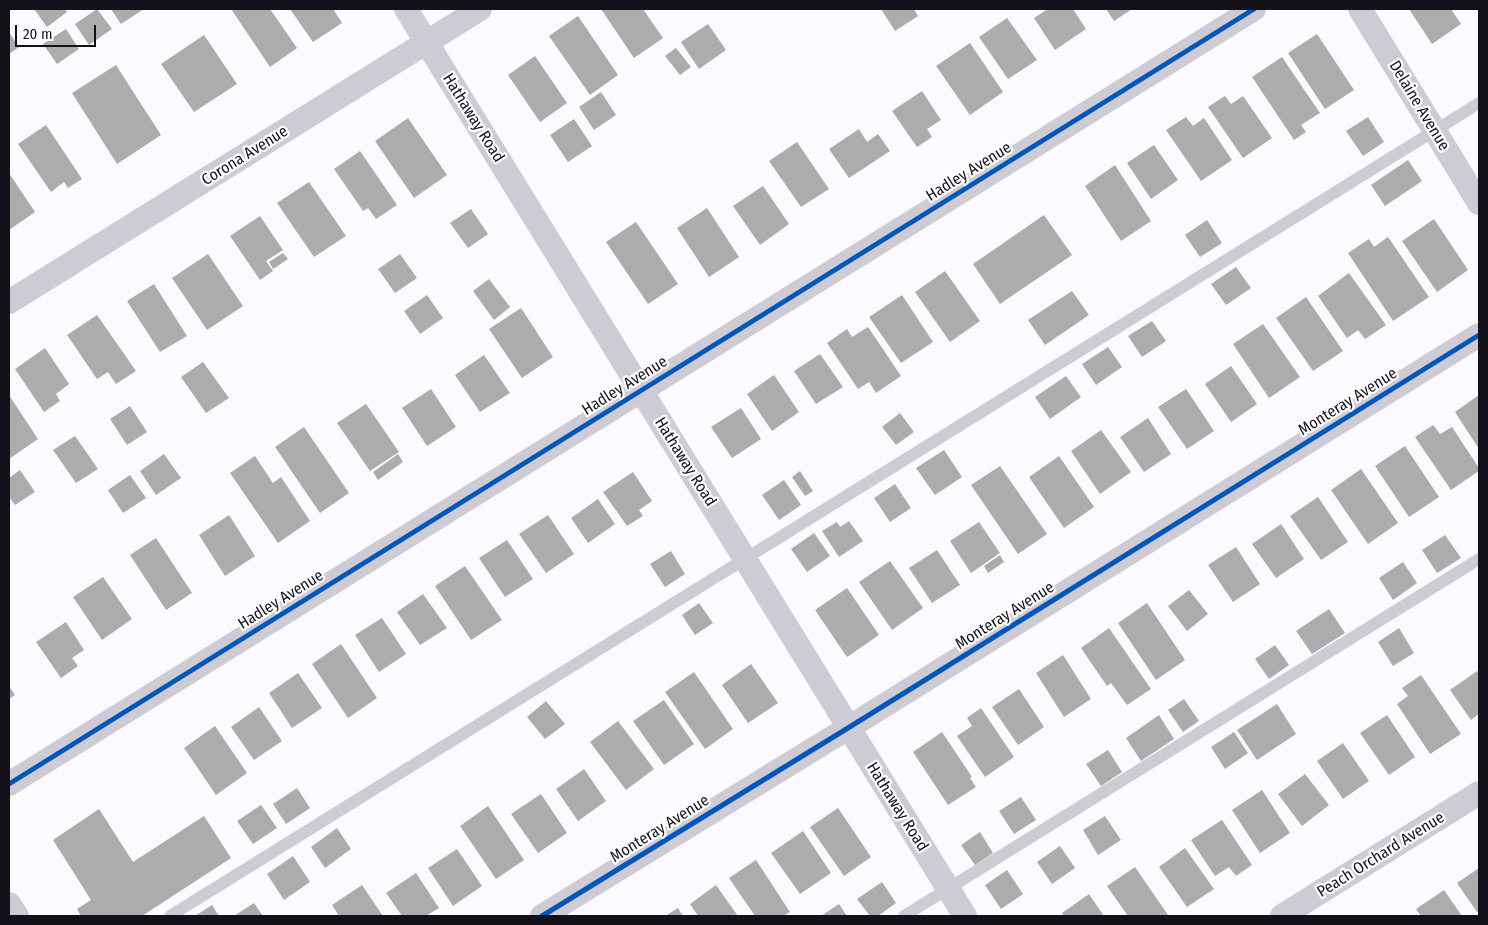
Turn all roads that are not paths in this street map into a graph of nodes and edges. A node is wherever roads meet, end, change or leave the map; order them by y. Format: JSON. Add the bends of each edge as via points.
{"nodes":[{"id":1,"x":406,"y":9,"type":"edge"},
{"id":2,"x":480,"y":9,"type":"edge"},
{"id":3,"x":1254,"y":9,"type":"edge"},
{"id":4,"x":1360,"y":9,"type":"edge"},
{"id":5,"x":426,"y":42,"type":"junction"},
{"id":6,"x":1479,"y":103,"type":"edge"},
{"id":7,"x":1434,"y":131,"type":"junction"},
{"id":8,"x":1479,"y":203,"type":"edge"},
{"id":9,"x":9,"y":302,"type":"edge"},
{"id":10,"x":1479,"y":336,"type":"edge"},
{"id":11,"x":642,"y":391,"type":"junction"},
{"id":12,"x":745,"y":559,"type":"junction"},
{"id":13,"x":1479,"y":559,"type":"edge"},
{"id":14,"x":848,"y":728,"type":"junction"},
{"id":15,"x":9,"y":784,"type":"edge"},
{"id":16,"x":1479,"y":793,"type":"edge"},
{"id":17,"x":948,"y":889,"type":"junction"},
{"id":18,"x":9,"y":904,"type":"edge"},
{"id":19,"x":17,"y":916,"type":"edge"},
{"id":20,"x":170,"y":916,"type":"edge"},
{"id":21,"x":542,"y":916,"type":"edge"},
{"id":22,"x":904,"y":916,"type":"edge"},
{"id":23,"x":964,"y":916,"type":"edge"},
{"id":24,"x":1282,"y":916,"type":"edge"}],
"edges":[{"from":1,"to":5,"type":"street","name":"Hathaway Road"},
{"from":2,"to":5,"type":"street","name":"Corona Avenue"},
{"from":3,"to":11,"type":"street","name":"Hadley Avenue"},
{"from":4,"to":7,"type":"street","name":"Delaine Avenue"},
{"from":5,"to":9,"type":"street","name":"Corona Avenue"},
{"from":5,"to":11,"type":"street","name":"Hathaway Road"},
{"from":6,"to":7,"type":"lane"},
{"from":7,"to":8,"type":"street","name":"Delaine Avenue"},
{"from":7,"to":12,"type":"lane"},
{"from":10,"to":14,"type":"street","name":"Monteray Avenue"},
{"from":11,"to":12,"type":"street","name":"Hathaway Road"},
{"from":11,"to":15,"type":"street","name":"Hadley Avenue"},
{"from":12,"to":14,"type":"street","name":"Hathaway Road"},
{"from":12,"to":20,"type":"lane"},
{"from":13,"to":17,"type":"lane"},
{"from":14,"to":17,"type":"street","name":"Hathaway Road"},
{"from":14,"to":21,"type":"street","name":"Monteray Avenue"},
{"from":16,"to":24,"type":"street","name":"Peach Orchard Avenue"},
{"from":17,"to":22,"type":"lane"},
{"from":17,"to":23,"type":"street","name":"Hathaway Road"},
{"from":18,"to":19,"type":"street"}]}
